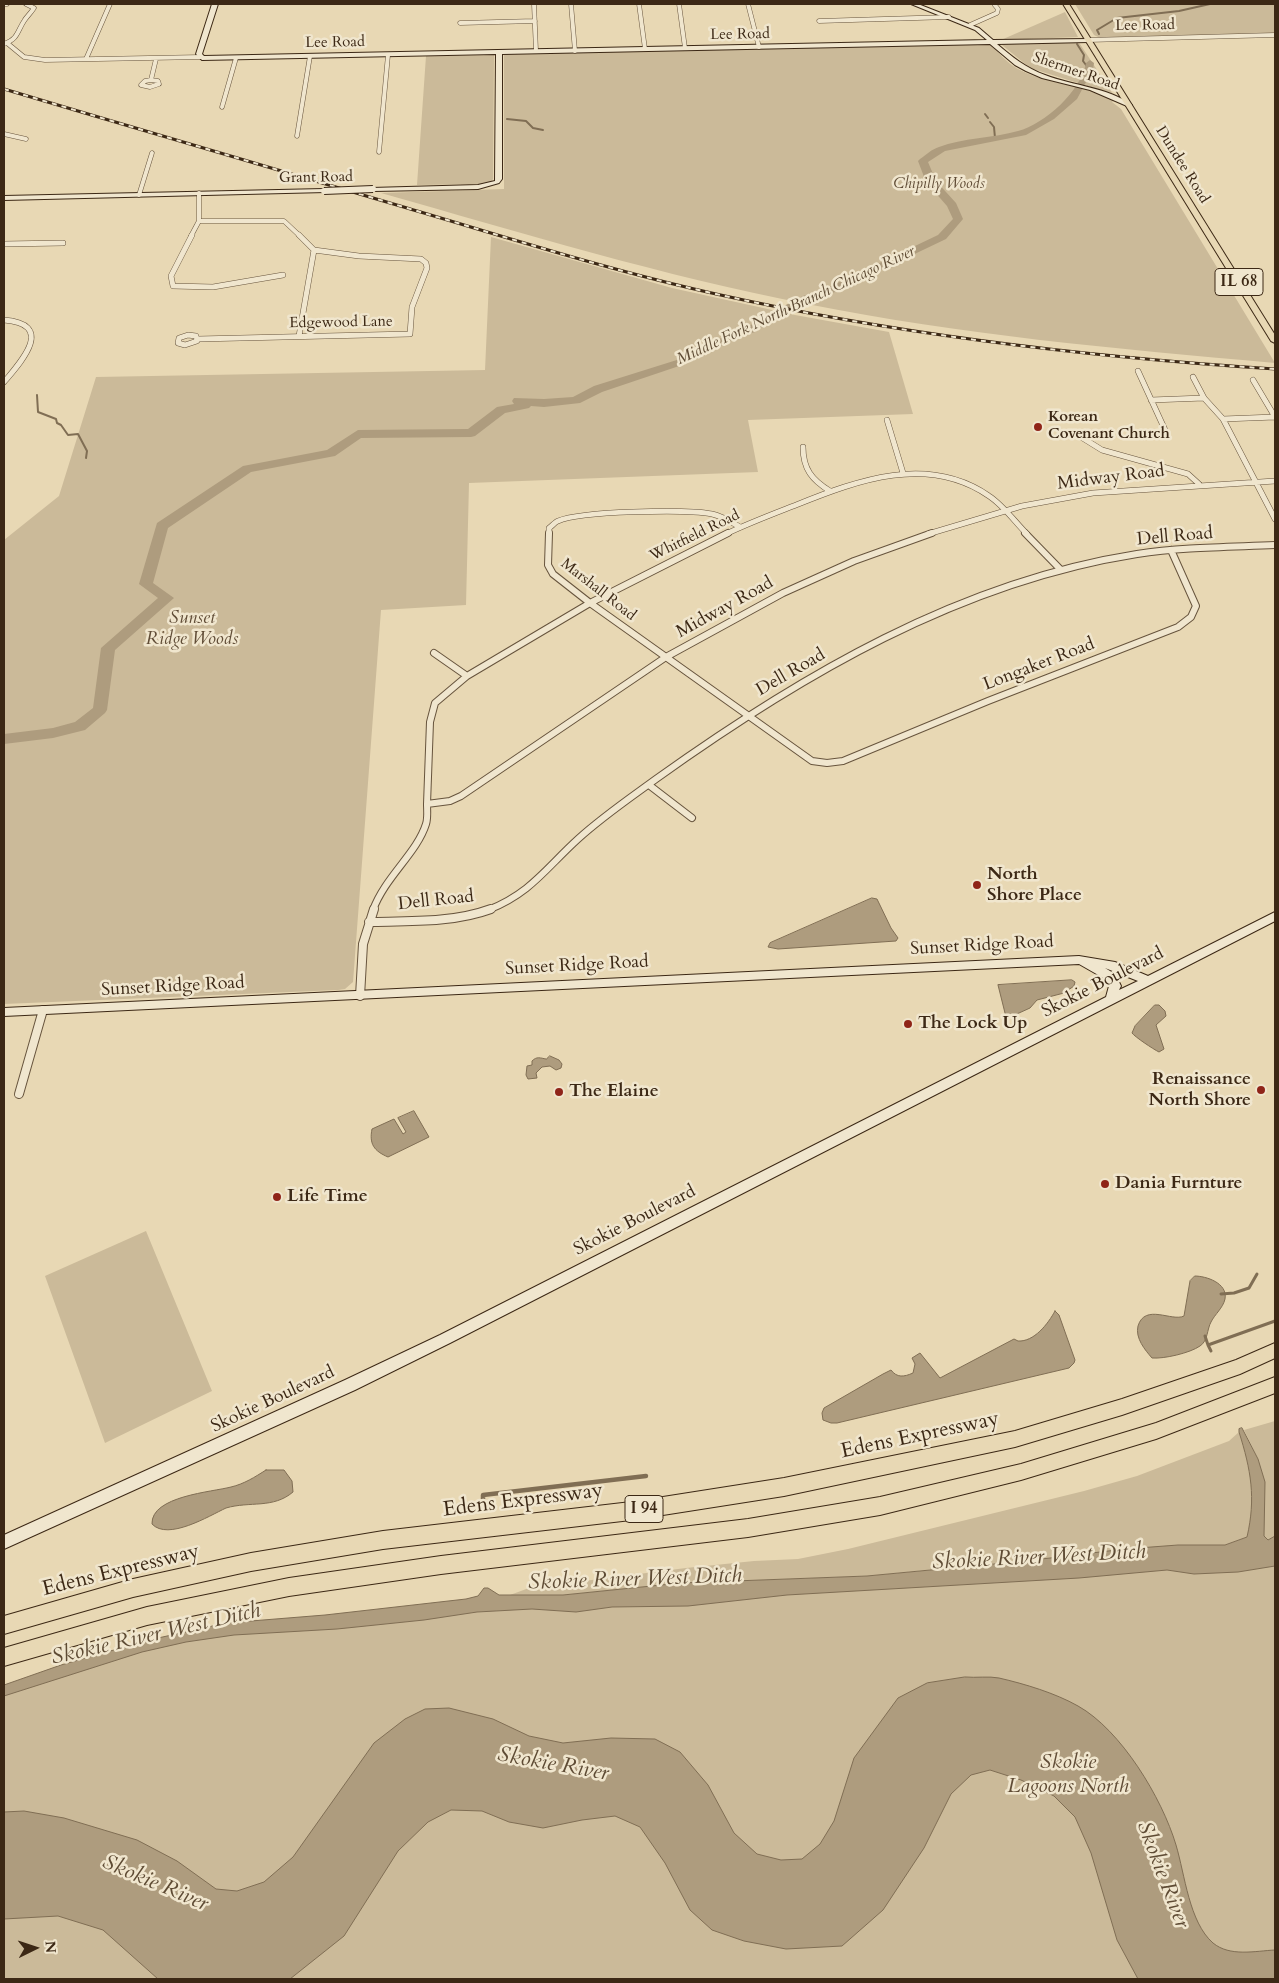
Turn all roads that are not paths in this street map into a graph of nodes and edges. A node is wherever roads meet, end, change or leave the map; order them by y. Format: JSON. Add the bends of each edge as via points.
{"nodes":[{"id":1,"x":26,"y":4,"type":"edge"},
{"id":2,"x":110,"y":4,"type":"edge"},
{"id":3,"x":215,"y":4,"type":"edge"},
{"id":4,"x":534,"y":4,"type":"edge"},
{"id":5,"x":571,"y":4,"type":"edge"},
{"id":6,"x":639,"y":4,"type":"edge"},
{"id":7,"x":679,"y":4,"type":"edge"},
{"id":8,"x":748,"y":4,"type":"edge"},
{"id":9,"x":914,"y":4,"type":"edge"},
{"id":10,"x":994,"y":4,"type":"edge"},
{"id":11,"x":1066,"y":4,"type":"edge"},
{"id":12,"x":949,"y":17,"type":"junction"},
{"id":13,"x":819,"y":21,"type":"dead end"},
{"id":14,"x":534,"y":22,"type":"junction"},
{"id":15,"x":460,"y":23,"type":"dead end"},
{"id":16,"x":970,"y":25,"type":"junction"},
{"id":17,"x":1275,"y":35,"type":"edge"},
{"id":18,"x":1088,"y":40,"type":"junction"},
{"id":19,"x":994,"y":42,"type":"junction"},
{"id":20,"x":6,"y":43,"type":"edge"},
{"id":21,"x":759,"y":47,"type":"junction"},
{"id":22,"x":685,"y":48,"type":"junction"},
{"id":23,"x":646,"y":49,"type":"junction"},
{"id":24,"x":575,"y":50,"type":"junction"},
{"id":25,"x":499,"y":52,"type":"junction"},
{"id":26,"x":536,"y":52,"type":"junction"},
{"id":27,"x":388,"y":54,"type":"junction"},
{"id":28,"x":310,"y":56,"type":"junction"},
{"id":29,"x":156,"y":58,"type":"junction"},
{"id":30,"x":203,"y":58,"type":"junction"},
{"id":31,"x":236,"y":58,"type":"junction"},
{"id":32,"x":86,"y":60,"type":"junction"},
{"id":33,"x":151,"y":80,"type":"dead end"},
{"id":34,"x":1129,"y":105,"type":"junction"},
{"id":35,"x":222,"y":108,"type":"dead end"},
{"id":36,"x":4,"y":134,"type":"edge"},
{"id":37,"x":297,"y":136,"type":"dead end"},
{"id":38,"x":26,"y":139,"type":"dead end"},
{"id":39,"x":152,"y":152,"type":"dead end"},
{"id":40,"x":379,"y":152,"type":"dead end"},
{"id":41,"x":199,"y":193,"type":"junction"},
{"id":42,"x":139,"y":195,"type":"junction"},
{"id":43,"x":4,"y":198,"type":"edge"},
{"id":44,"x":199,"y":221,"type":"junction"},
{"id":45,"x":63,"y":243,"type":"dead end"},
{"id":46,"x":4,"y":244,"type":"edge"},
{"id":47,"x":314,"y":250,"type":"junction"},
{"id":48,"x":282,"y":275,"type":"dead end"},
{"id":49,"x":4,"y":320,"type":"edge"},
{"id":50,"x":1273,"y":334,"type":"edge"},
{"id":51,"x":299,"y":336,"type":"junction"},
{"id":52,"x":198,"y":339,"type":"dead end"},
{"id":53,"x":1138,"y":372,"type":"dead end"},
{"id":54,"x":1193,"y":377,"type":"dead end"},
{"id":55,"x":1253,"y":380,"type":"dead end"},
{"id":56,"x":4,"y":382,"type":"edge"},
{"id":57,"x":1204,"y":398,"type":"junction"},
{"id":58,"x":1151,"y":400,"type":"junction"},
{"id":59,"x":1275,"y":417,"type":"edge"},
{"id":60,"x":1223,"y":419,"type":"junction"},
{"id":61,"x":888,"y":420,"type":"dead end"},
{"id":62,"x":1166,"y":432,"type":"dead end"},
{"id":63,"x":1081,"y":437,"type":"dead end"},
{"id":64,"x":803,"y":447,"type":"dead end"},
{"id":65,"x":902,"y":473,"type":"junction"},
{"id":66,"x":1275,"y":481,"type":"edge"},
{"id":67,"x":1255,"y":482,"type":"junction"},
{"id":68,"x":1199,"y":484,"type":"junction"},
{"id":69,"x":830,"y":491,"type":"junction"},
{"id":70,"x":1004,"y":510,"type":"junction"},
{"id":71,"x":1275,"y":519,"type":"edge"},
{"id":72,"x":740,"y":527,"type":"junction"},
{"id":73,"x":1275,"y":545,"type":"edge"},
{"id":74,"x":1171,"y":550,"type":"junction"},
{"id":75,"x":1061,"y":570,"type":"junction"},
{"id":76,"x":590,"y":603,"type":"junction"},
{"id":77,"x":434,"y":653,"type":"dead end"},
{"id":78,"x":666,"y":657,"type":"junction"},
{"id":79,"x":467,"y":676,"type":"junction"},
{"id":80,"x":749,"y":715,"type":"junction"},
{"id":81,"x":827,"y":763,"type":"joint"},
{"id":82,"x":649,"y":785,"type":"junction"},
{"id":83,"x":427,"y":804,"type":"junction"},
{"id":84,"x":692,"y":818,"type":"dead end"},
{"id":85,"x":1275,"y":916,"type":"edge"},
{"id":86,"x":369,"y":922,"type":"junction"},
{"id":87,"x":1079,"y":960,"type":"junction"},
{"id":88,"x":1149,"y":982,"type":"junction"},
{"id":89,"x":360,"y":996,"type":"junction"},
{"id":90,"x":1110,"y":1001,"type":"junction"},
{"id":91,"x":43,"y":1010,"type":"junction"},
{"id":92,"x":4,"y":1012,"type":"edge"},
{"id":93,"x":20,"y":1094,"type":"dead end"},
{"id":94,"x":1275,"y":1350,"type":"edge"},
{"id":95,"x":1275,"y":1385,"type":"edge"},
{"id":96,"x":4,"y":1542,"type":"edge"},
{"id":97,"x":4,"y":1625,"type":"edge"},
{"id":98,"x":4,"y":1656,"type":"edge"}],
"edges":[{"from":1,"to":20,"type":"street","via":[[34,8],[32,13],[25,18],[20,35]]},
{"from":2,"to":32,"type":"street"},
{"from":3,"to":30,"type":"street","via":[[199,54]]},
{"from":4,"to":14,"type":"street"},
{"from":5,"to":24,"type":"street"},
{"from":6,"to":23,"type":"street"},
{"from":7,"to":22,"type":"street"},
{"from":8,"to":21,"type":"street"},
{"from":9,"to":12,"type":"street","name":"Shermer Road"},
{"from":10,"to":16,"type":"street","via":[[997,13]]},
{"from":11,"to":18,"type":"main road","name":"Dundee Road","number":"IL 68"},
{"from":12,"to":13,"type":"street"},
{"from":12,"to":16,"type":"street","name":"Shermer Road"},
{"from":14,"to":15,"type":"street"},
{"from":14,"to":26,"type":"street"},
{"from":16,"to":19,"type":"street","name":"Shermer Road"},
{"from":17,"to":18,"type":"street","name":"Lee Road"},
{"from":18,"to":19,"type":"street","name":"Lee Road"},
{"from":18,"to":34,"type":"main road","name":"Dundee Road","number":"IL 68"},
{"from":19,"to":21,"type":"street","name":"Lee Road"},
{"from":19,"to":34,"type":"street","name":"Shermer Road","via":[[1028,70],[1087,87]]},
{"from":20,"to":32,"type":"street","name":"Lee Road","via":[[24,57]]},
{"from":21,"to":22,"type":"street","name":"Lee Road"},
{"from":22,"to":23,"type":"street","name":"Lee Road"},
{"from":23,"to":24,"type":"street","name":"Lee Road"},
{"from":24,"to":26,"type":"street","name":"Lee Road"},
{"from":25,"to":26,"type":"street","name":"Lee Road"},
{"from":25,"to":27,"type":"street","name":"Lee Road"},
{"from":25,"to":41,"type":"street","name":"Grant Road","bridge":true,"via":[[497,182],[478,187]]},
{"from":27,"to":28,"type":"street","name":"Lee Road"},
{"from":27,"to":40,"type":"street"},
{"from":28,"to":31,"type":"street","name":"Lee Road"},
{"from":28,"to":37,"type":"street"},
{"from":29,"to":30,"type":"street","name":"Lee Road"},
{"from":29,"to":32,"type":"street","name":"Lee Road"},
{"from":29,"to":33,"type":"street"},
{"from":30,"to":31,"type":"street","name":"Lee Road"},
{"from":31,"to":35,"type":"street"},
{"from":34,"to":50,"type":"main road","name":"Dundee Road","number":"IL 68"},
{"from":36,"to":38,"type":"street"},
{"from":39,"to":42,"type":"street"},
{"from":41,"to":42,"type":"street","name":"Grant Road"},
{"from":41,"to":44,"type":"street"},
{"from":42,"to":43,"type":"street","name":"Grant Road"},
{"from":44,"to":47,"type":"street","via":[[284,221]]},
{"from":44,"to":48,"type":"street","via":[[171,276],[173,286],[189,288],[235,284]]},
{"from":45,"to":46,"type":"street"},
{"from":47,"to":51,"type":"street"},
{"from":47,"to":51,"type":"street","name":"Edgewood Lane","via":[[421,259],[427,268],[410,309],[410,334]]},
{"from":49,"to":56,"type":"street","via":[[27,327],[31,337],[30,347]]},
{"from":51,"to":52,"type":"street","name":"Edgewood Lane"},
{"from":53,"to":58,"type":"street"},
{"from":54,"to":57,"type":"street"},
{"from":55,"to":59,"type":"street"},
{"from":57,"to":58,"type":"street"},
{"from":57,"to":60,"type":"street"},
{"from":58,"to":62,"type":"street"},
{"from":59,"to":60,"type":"street"},
{"from":60,"to":67,"type":"street"},
{"from":61,"to":65,"type":"street"},
{"from":63,"to":68,"type":"street","via":[[1102,450],[1188,474]]},
{"from":64,"to":69,"type":"street","via":[[803,460],[814,483]]},
{"from":65,"to":69,"type":"street","name":"Whitfield Road"},
{"from":65,"to":70,"type":"street","name":"Whitfield Road","via":[[932,475],[974,487]]},
{"from":66,"to":67,"type":"street","name":"Midway Road"},
{"from":67,"to":68,"type":"street","name":"Midway Road"},
{"from":67,"to":71,"type":"street"},
{"from":68,"to":70,"type":"street","name":"Midway Road","via":[[1094,494]]},
{"from":69,"to":72,"type":"street","name":"Whitfield Road"},
{"from":70,"to":75,"type":"street","name":"Whitfield Road"},
{"from":70,"to":78,"type":"street","name":"Midway Road","via":[[854,561],[783,593]]},
{"from":72,"to":76,"type":"street","name":"Whitfield Road"},
{"from":72,"to":76,"type":"street","name":"Marshall Road","via":[[723,518],[696,512],[591,515],[558,521],[549,528],[548,565],[553,574]]},
{"from":73,"to":74,"type":"street","name":"Dell Road"},
{"from":74,"to":75,"type":"street","name":"Dell Road"},
{"from":74,"to":81,"type":"street","name":"Longaker Road","via":[[1196,606],[1191,617],[1178,627],[843,761]]},
{"from":75,"to":80,"type":"street","name":"Dell Road","via":[[959,605],[888,636]]},
{"from":76,"to":78,"type":"street","name":"Marshall Road"},
{"from":76,"to":79,"type":"street","name":"Whitfield Road"},
{"from":77,"to":79,"type":"street"},
{"from":78,"to":80,"type":"street","name":"Marshall Road"},
{"from":78,"to":83,"type":"street","name":"Midway Road","via":[[461,798]]},
{"from":79,"to":83,"type":"street","name":"Whitfield Road","via":[[435,703],[430,722]]},
{"from":80,"to":81,"type":"street","name":"Marshall Road","via":[[812,761]]},
{"from":80,"to":82,"type":"street","name":"Dell Road"},
{"from":82,"to":84,"type":"street"},
{"from":82,"to":86,"type":"street","name":"Dell Road","via":[[582,835],[533,884],[486,910],[429,920]]},
{"from":83,"to":86,"type":"street","via":[[427,822],[420,838],[377,899]]},
{"from":85,"to":88,"type":"street","name":"Skokie Boulevard"},
{"from":86,"to":89,"type":"street","via":[[363,944]]},
{"from":87,"to":88,"type":"street","name":"Sunset Ridge Road","via":[[1127,969]]},
{"from":87,"to":89,"type":"street","name":"Sunset Ridge Road","via":[[602,981]]},
{"from":87,"to":90,"type":"street","via":[[1110,977],[1115,986]]},
{"from":88,"to":90,"type":"street","name":"Skokie Boulevard"},
{"from":89,"to":91,"type":"street","name":"Sunset Ridge Road"},
{"from":90,"to":96,"type":"street","name":"Skokie Boulevard","via":[[370,1376]]},
{"from":91,"to":92,"type":"street","name":"Sunset Ridge Road"},
{"from":91,"to":93,"type":"street"},
{"from":94,"to":97,"type":"highway","name":"Edens Expressway","number":"I 94","via":[[1240,1366],[1122,1407],[1015,1439],[784,1487],[631,1511],[383,1540],[251,1562],[133,1588]]},
{"from":95,"to":98,"type":"highway","number":"I 94","via":[[1156,1430],[1039,1467],[880,1506],[748,1528],[289,1586],[147,1616]]}]}
